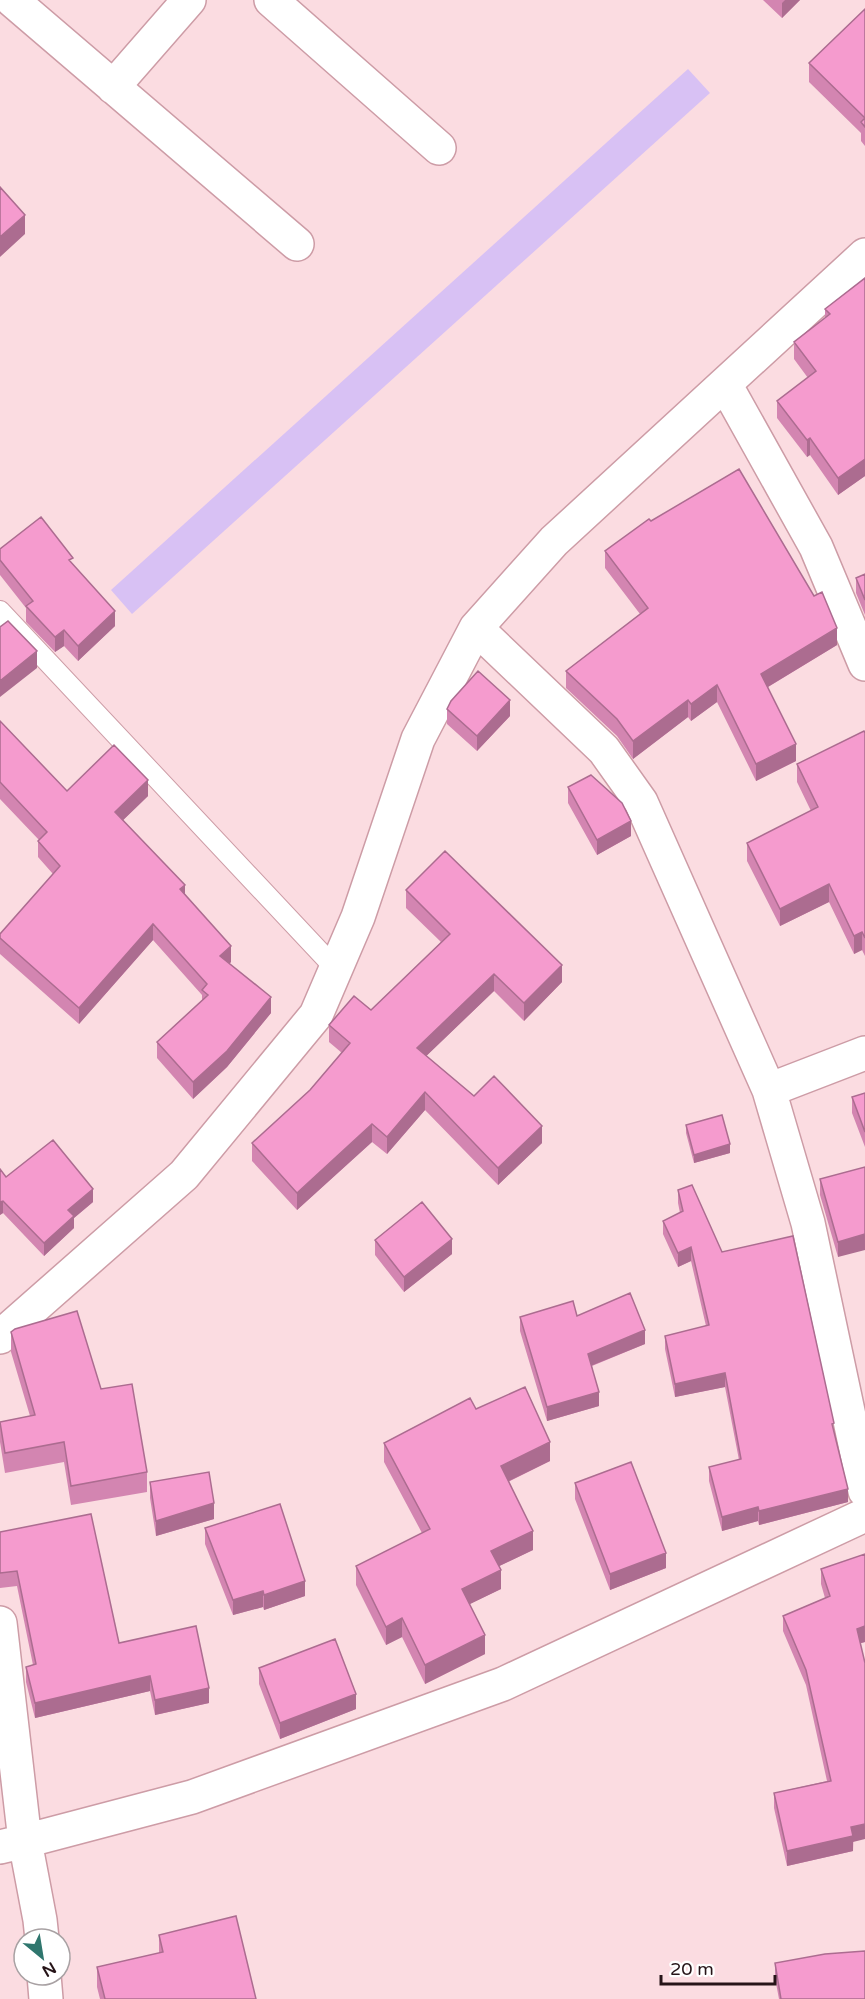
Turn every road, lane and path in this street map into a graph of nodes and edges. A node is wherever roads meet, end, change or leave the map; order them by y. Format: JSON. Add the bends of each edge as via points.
{"nodes":[{"id":1,"x":12,"y":0,"type":"edge"},
{"id":2,"x":189,"y":0,"type":"edge"},
{"id":3,"x":271,"y":0,"type":"edge"},
{"id":4,"x":113,"y":87,"type":"junction"},
{"id":5,"x":439,"y":148,"type":"dead end"},
{"id":6,"x":297,"y":244,"type":"dead end"},
{"id":7,"x":865,"y":255,"type":"edge"},
{"id":8,"x":725,"y":384,"type":"junction"},
{"id":9,"x":0,"y":611,"type":"edge"},
{"id":10,"x":476,"y":628,"type":"junction"},
{"id":11,"x":865,"y":664,"type":"edge"},
{"id":12,"x":335,"y":968,"type":"junction"},
{"id":13,"x":865,"y":1053,"type":"edge"},
{"id":14,"x":769,"y":1090,"type":"junction"},
{"id":15,"x":0,"y":1337,"type":"edge"},
{"id":16,"x":865,"y":1491,"type":"edge"},
{"id":17,"x":865,"y":1515,"type":"edge"},
{"id":18,"x":0,"y":1623,"type":"edge"},
{"id":19,"x":12,"y":1844,"type":"edge"},
{"id":20,"x":41,"y":1927,"type":"edge"}],
"edges":[{"from":1,"to":4,"type":"street"},
{"from":2,"to":4,"type":"street"},
{"from":3,"to":5,"type":"street"},
{"from":4,"to":6,"type":"street"},
{"from":7,"to":8,"type":"street"},
{"from":8,"to":10,"type":"street","via":[[554,541]]},
{"from":8,"to":11,"type":"street","via":[[816,547]]},
{"from":9,"to":12,"type":"lane"},
{"from":10,"to":12,"type":"street","via":[[417,739],[357,917]]},
{"from":10,"to":14,"type":"street","via":[[604,750],[641,802]]},
{"from":12,"to":15,"type":"street","via":[[316,1015],[184,1175]]},
{"from":13,"to":14,"type":"street"},
{"from":14,"to":16,"type":"street","via":[[808,1223]]},
{"from":17,"to":19,"type":"street","via":[[503,1684],[192,1797]]},
{"from":18,"to":19,"type":"street"},
{"from":19,"to":20,"type":"street"}]}
